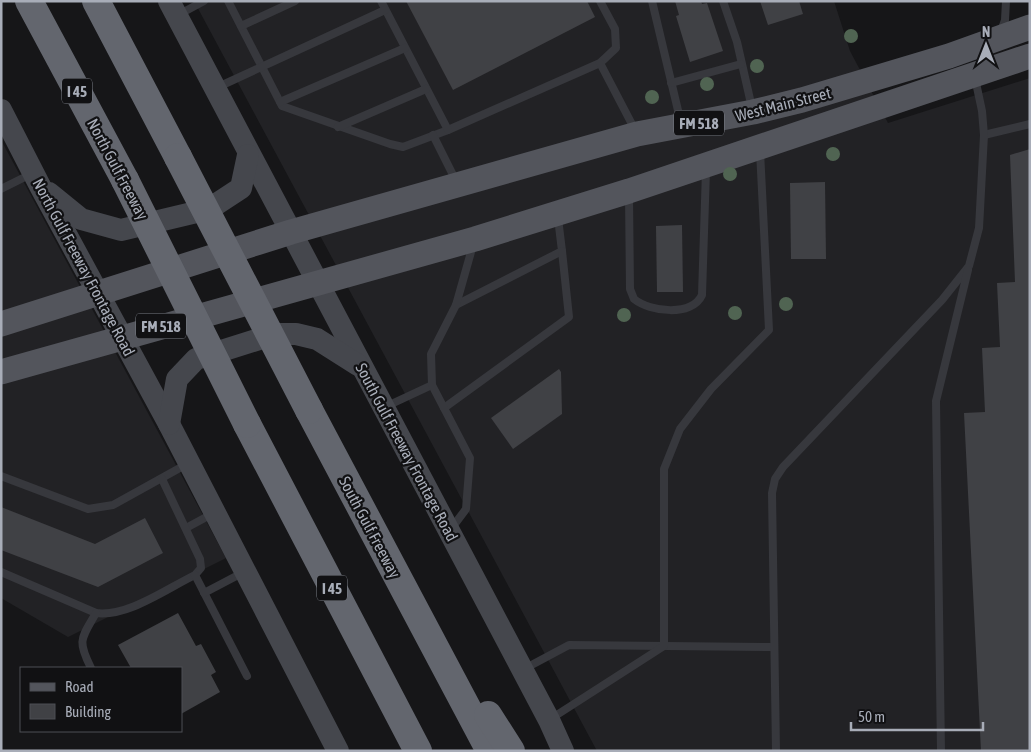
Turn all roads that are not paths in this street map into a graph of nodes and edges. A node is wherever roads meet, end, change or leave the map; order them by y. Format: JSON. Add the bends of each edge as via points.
{"nodes":[{"id":1,"x":29,"y":1,"type":"edge"},
{"id":2,"x":96,"y":1,"type":"edge"},
{"id":3,"x":204,"y":1,"type":"edge"},
{"id":4,"x":228,"y":1,"type":"edge"},
{"id":5,"x":295,"y":1,"type":"edge"},
{"id":6,"x":381,"y":1,"type":"edge"},
{"id":7,"x":600,"y":1,"type":"edge"},
{"id":8,"x":652,"y":1,"type":"edge"},
{"id":9,"x":723,"y":1,"type":"edge"},
{"id":10,"x":1006,"y":1,"type":"edge"},
{"id":11,"x":173,"y":9,"type":"edge"},
{"id":12,"x":385,"y":10,"type":"junction"},
{"id":13,"x":241,"y":26,"type":"junction"},
{"id":14,"x":1030,"y":27,"type":"edge"},
{"id":15,"x":998,"y":38,"type":"junction"},
{"id":16,"x":405,"y":48,"type":"junction"},
{"id":17,"x":1030,"y":56,"type":"edge"},
{"id":18,"x":600,"y":64,"type":"junction"},
{"id":19,"x":741,"y":64,"type":"junction"},
{"id":20,"x":262,"y":66,"type":"junction"},
{"id":21,"x":974,"y":74,"type":"junction"},
{"id":22,"x":671,"y":82,"type":"junction"},
{"id":23,"x":214,"y":89,"type":"junction"},
{"id":24,"x":426,"y":89,"type":"junction"},
{"id":25,"x":280,"y":102,"type":"junction"},
{"id":26,"x":753,"y":112,"type":"junction"},
{"id":27,"x":4,"y":120,"type":"edge"},
{"id":28,"x":1030,"y":124,"type":"edge"},
{"id":29,"x":682,"y":126,"type":"junction"},
{"id":30,"x":338,"y":127,"type":"junction"},
{"id":31,"x":448,"y":130,"type":"junction"},
{"id":32,"x":637,"y":134,"type":"junction"},
{"id":33,"x":433,"y":135,"type":"junction"},
{"id":34,"x":984,"y":135,"type":"junction"},
{"id":35,"x":759,"y":147,"type":"junction"},
{"id":36,"x":248,"y":155,"type":"junction"},
{"id":37,"x":707,"y":164,"type":"junction"},
{"id":38,"x":37,"y":179,"type":"junction"},
{"id":39,"x":451,"y":186,"type":"junction"},
{"id":40,"x":1,"y":189,"type":"edge"},
{"id":41,"x":629,"y":192,"type":"junction"},
{"id":42,"x":558,"y":213,"type":"junction"},
{"id":43,"x":291,"y":232,"type":"junction"},
{"id":44,"x":474,"y":239,"type":"junction"},
{"id":45,"x":562,"y":251,"type":"junction"},
{"id":46,"x":969,"y":266,"type":"junction"},
{"id":47,"x":316,"y":283,"type":"junction"},
{"id":48,"x":93,"y":295,"type":"junction"},
{"id":49,"x":456,"y":304,"type":"junction"},
{"id":50,"x":1,"y":324,"type":"edge"},
{"id":51,"x":121,"y":338,"type":"junction"},
{"id":52,"x":361,"y":367,"type":"junction"},
{"id":53,"x":1,"y":372,"type":"edge"},
{"id":54,"x":432,"y":385,"type":"junction"},
{"id":55,"x":383,"y":408,"type":"junction"},
{"id":56,"x":444,"y":408,"type":"junction"},
{"id":57,"x":169,"y":424,"type":"junction"},
{"id":58,"x":190,"y":463,"type":"junction"},
{"id":59,"x":1,"y":476,"type":"edge"},
{"id":60,"x":162,"y":479,"type":"junction"},
{"id":61,"x":215,"y":512,"type":"junction"},
{"id":62,"x":186,"y":528,"type":"junction"},
{"id":63,"x":449,"y":532,"type":"junction"},
{"id":64,"x":246,"y":571,"type":"junction"},
{"id":65,"x":1,"y":572,"type":"edge"},
{"id":66,"x":195,"y":575,"type":"junction"},
{"id":67,"x":204,"y":593,"type":"junction"},
{"id":68,"x":96,"y":612,"type":"junction"},
{"id":69,"x":424,"y":628,"type":"junction"},
{"id":70,"x":664,"y":646,"type":"junction"},
{"id":71,"x":774,"y":647,"type":"junction"},
{"id":72,"x":90,"y":667,"type":"edge"},
{"id":73,"x":522,"y":670,"type":"junction"},
{"id":74,"x":247,"y":676,"type":"dead end"},
{"id":75,"x":549,"y":720,"type":"junction"},
{"id":76,"x":338,"y":751,"type":"edge"},
{"id":77,"x":418,"y":751,"type":"edge"},
{"id":78,"x":490,"y":751,"type":"edge"},
{"id":79,"x":512,"y":751,"type":"edge"},
{"id":80,"x":563,"y":751,"type":"edge"},
{"id":81,"x":776,"y":751,"type":"edge"},
{"id":82,"x":941,"y":751,"type":"edge"}],
"edges":[{"from":1,"to":77,"type":"highway","name":"North Gulf Freeway","number":"I 45","bridge":true,"via":[[126,180],[247,424]]},
{"from":2,"to":69,"type":"highway","name":"South Gulf Freeway","bridge":true},
{"from":3,"to":11,"type":"lane"},
{"from":4,"to":13,"type":"lane"},
{"from":5,"to":13,"type":"lane"},
{"from":6,"to":12,"type":"lane"},
{"from":7,"to":18,"type":"lane","via":[[615,29],[616,48]]},
{"from":8,"to":22,"type":"lane"},
{"from":9,"to":19,"type":"lane"},
{"from":10,"to":15,"type":"lane","via":[[1005,20]]},
{"from":11,"to":23,"type":"main road"},
{"from":12,"to":16,"type":"lane"},
{"from":12,"to":20,"type":"lane"},
{"from":13,"to":20,"type":"lane"},
{"from":14,"to":15,"type":"main road","name":"West Main Street","number":"FM 518"},
{"from":15,"to":26,"type":"main road","name":"West Main Street","number":"FM 518","via":[[859,84]]},
{"from":16,"to":24,"type":"lane"},
{"from":16,"to":25,"type":"lane"},
{"from":17,"to":21,"type":"main road","name":"West Main Street","number":"FM 518"},
{"from":18,"to":31,"type":"lane"},
{"from":18,"to":32,"type":"lane"},
{"from":19,"to":22,"type":"lane"},
{"from":19,"to":26,"type":"lane"},
{"from":20,"to":23,"type":"lane"},
{"from":20,"to":25,"type":"lane"},
{"from":21,"to":34,"type":"lane"},
{"from":21,"to":35,"type":"main road","name":"West Main Street","number":"FM 518"},
{"from":22,"to":29,"type":"lane"},
{"from":23,"to":36,"type":"main road"},
{"from":24,"to":30,"type":"lane"},
{"from":24,"to":31,"type":"lane"},
{"from":25,"to":30,"type":"lane","via":[[282,106]]},
{"from":26,"to":29,"type":"main road","name":"West Main Street","number":"FM 518"},
{"from":27,"to":38,"type":"main road","name":"North Gulf Freeway Frontage Road"},
{"from":28,"to":34,"type":"lane"},
{"from":29,"to":32,"type":"main road","name":"West Main Street","number":"FM 518"},
{"from":30,"to":33,"type":"lane","via":[[403,146]]},
{"from":31,"to":33,"type":"lane"},
{"from":32,"to":39,"type":"main road","name":"West Main Street","number":"FM 518"},
{"from":33,"to":39,"type":"lane"},
{"from":34,"to":46,"type":"lane","via":[[979,228]]},
{"from":35,"to":37,"type":"main road","name":"West Main Street","number":"FM 518"},
{"from":35,"to":70,"type":"lane","via":[[769,330],[711,389],[680,429],[664,469]]},
{"from":36,"to":38,"type":"main road","via":[[241,188],[210,209],[121,230],[81,219]]},
{"from":36,"to":43,"type":"main road","name":"South Gulf Freeway Frontage Road"},
{"from":37,"to":41,"type":"main road","name":"West Main Street","number":"FM 518"},
{"from":37,"to":41,"type":"lane","via":[[702,295],[698,304],[688,309],[652,309],[634,299],[630,289]]},
{"from":38,"to":40,"type":"lane"},
{"from":38,"to":48,"type":"main road","name":"North Gulf Freeway Frontage Road"},
{"from":39,"to":43,"type":"main road","number":"FM 518"},
{"from":41,"to":42,"type":"main road","name":"West Main Street","number":"FM 518"},
{"from":42,"to":44,"type":"main road","name":"West Main Street","number":"FM 518"},
{"from":42,"to":45,"type":"lane"},
{"from":43,"to":47,"type":"main road","name":"South Gulf Freeway Frontage Road"},
{"from":43,"to":48,"type":"main road","number":"FM 518"},
{"from":44,"to":47,"type":"main road","number":"FM 518"},
{"from":44,"to":49,"type":"lane"},
{"from":45,"to":49,"type":"lane"},
{"from":45,"to":56,"type":"lane","via":[[569,317]]},
{"from":46,"to":71,"type":"lane","via":[[942,300],[775,479],[772,493]]},
{"from":46,"to":82,"type":"lane","via":[[936,401]]},
{"from":47,"to":51,"type":"main road","number":"FM 518"},
{"from":47,"to":52,"type":"main road","name":"South Gulf Freeway Frontage Road"},
{"from":48,"to":50,"type":"main road","number":"FM 518"},
{"from":48,"to":51,"type":"main road","name":"North Gulf Freeway Frontage Road"},
{"from":49,"to":54,"type":"lane","via":[[431,354]]},
{"from":51,"to":53,"type":"main road","number":"FM 518"},
{"from":51,"to":57,"type":"main road","name":"North Gulf Freeway Frontage Road"},
{"from":52,"to":55,"type":"main road","name":"South Gulf Freeway Frontage Road"},
{"from":52,"to":57,"type":"main road","via":[[317,340],[296,334],[275,334],[196,359],[177,379]]},
{"from":54,"to":55,"type":"lane"},
{"from":54,"to":56,"type":"lane"},
{"from":55,"to":63,"type":"main road","name":"South Gulf Freeway Frontage Road"},
{"from":56,"to":63,"type":"lane","via":[[470,458],[466,510]]},
{"from":57,"to":58,"type":"main road"},
{"from":58,"to":60,"type":"lane"},
{"from":58,"to":61,"type":"main road"},
{"from":59,"to":60,"type":"lane","via":[[88,509],[113,505]]},
{"from":60,"to":62,"type":"lane"},
{"from":61,"to":62,"type":"lane"},
{"from":61,"to":64,"type":"main road"},
{"from":62,"to":66,"type":"lane","via":[[202,568]]},
{"from":63,"to":73,"type":"main road","name":"South Gulf Freeway Frontage Road"},
{"from":64,"to":67,"type":"lane"},
{"from":64,"to":76,"type":"main road"},
{"from":65,"to":68,"type":"lane"},
{"from":66,"to":67,"type":"lane"},
{"from":66,"to":68,"type":"lane","via":[[123,611]]},
{"from":67,"to":74,"type":"lane"},
{"from":68,"to":72,"type":"lane","via":[[82,637],[81,648]]},
{"from":69,"to":78,"type":"highway","name":"South Gulf Freeway"},
{"from":69,"to":79,"type":"highway"},
{"from":70,"to":71,"type":"lane"},
{"from":70,"to":73,"type":"lane","via":[[568,644]]},
{"from":70,"to":75,"type":"lane"},
{"from":71,"to":81,"type":"lane"},
{"from":73,"to":75,"type":"main road","name":"South Gulf Freeway Frontage Road"},
{"from":75,"to":80,"type":"main road","name":"South Gulf Freeway Frontage Road"}]}
